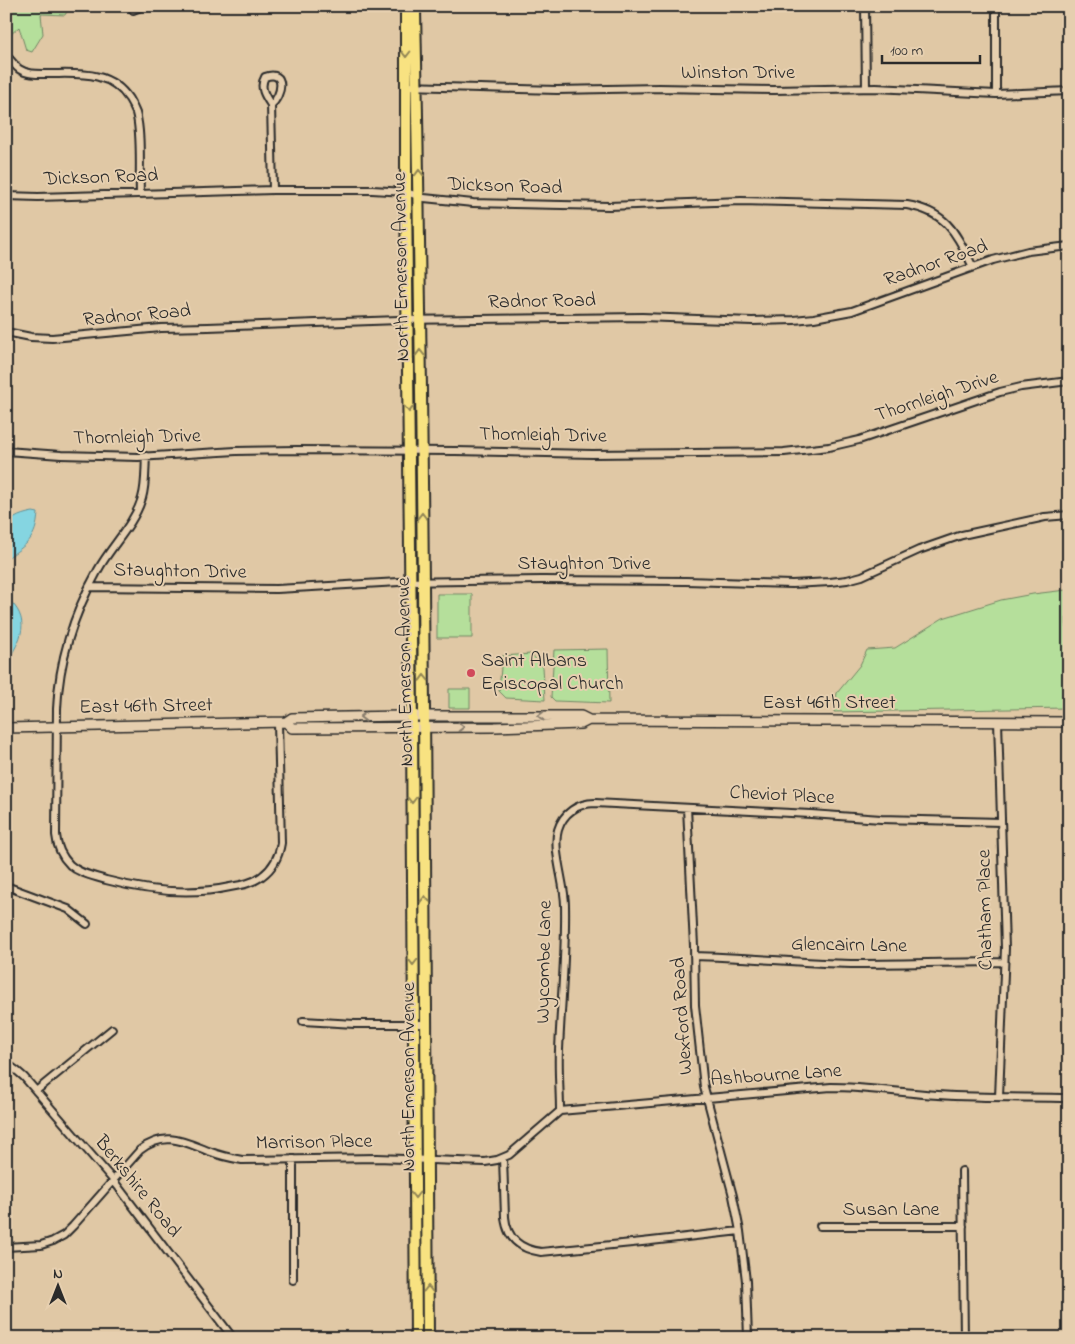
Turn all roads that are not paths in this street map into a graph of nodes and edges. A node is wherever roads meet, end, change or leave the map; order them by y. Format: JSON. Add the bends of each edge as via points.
{"nodes":[{"id":1,"x":143,"y":6,"type":"edge"},
{"id":2,"x":411,"y":6,"type":"edge"},
{"id":3,"x":865,"y":6,"type":"edge"},
{"id":4,"x":996,"y":6,"type":"edge"},
{"id":5,"x":133,"y":10,"type":"dead end"},
{"id":6,"x":6,"y":54,"type":"edge"},
{"id":7,"x":412,"y":86,"type":"junction"},
{"id":8,"x":866,"y":88,"type":"junction"},
{"id":9,"x":1069,"y":92,"type":"edge"},
{"id":10,"x":996,"y":94,"type":"junction"},
{"id":11,"x":271,"y":105,"type":"dead end"},
{"id":12,"x":273,"y":190,"type":"junction"},
{"id":13,"x":406,"y":192,"type":"junction"},
{"id":14,"x":140,"y":193,"type":"junction"},
{"id":15,"x":6,"y":196,"type":"edge"},
{"id":16,"x":419,"y":198,"type":"junction"},
{"id":17,"x":1069,"y":246,"type":"edge"},
{"id":18,"x":973,"y":267,"type":"junction"},
{"id":19,"x":408,"y":320,"type":"junction"},
{"id":20,"x":420,"y":320,"type":"junction"},
{"id":21,"x":6,"y":332,"type":"edge"},
{"id":22,"x":1069,"y":381,"type":"edge"},
{"id":23,"x":409,"y":450,"type":"junction"},
{"id":24,"x":6,"y":451,"type":"edge"},
{"id":25,"x":422,"y":451,"type":"junction"},
{"id":26,"x":146,"y":456,"type":"junction"},
{"id":27,"x":1069,"y":516,"type":"edge"},
{"id":28,"x":410,"y":582,"type":"junction"},
{"id":29,"x":423,"y":582,"type":"junction"},
{"id":30,"x":89,"y":587,"type":"junction"},
{"id":31,"x":412,"y":716,"type":"junction"},
{"id":32,"x":424,"y":716,"type":"junction"},
{"id":33,"x":589,"y":720,"type":"junction"},
{"id":34,"x":998,"y":721,"type":"junction"},
{"id":35,"x":1069,"y":722,"type":"edge"},
{"id":36,"x":282,"y":723,"type":"junction"},
{"id":37,"x":57,"y":727,"type":"junction"},
{"id":38,"x":412,"y":727,"type":"junction"},
{"id":39,"x":424,"y":727,"type":"junction"},
{"id":40,"x":6,"y":728,"type":"edge"},
{"id":41,"x":687,"y":808,"type":"junction"},
{"id":42,"x":565,"y":816,"type":"joint"},
{"id":43,"x":1001,"y":822,"type":"junction"},
{"id":44,"x":6,"y":886,"type":"edge"},
{"id":45,"x":87,"y":924,"type":"dead end"},
{"id":46,"x":694,"y":956,"type":"junction"},
{"id":47,"x":1004,"y":962,"type":"junction"},
{"id":48,"x":303,"y":1021,"type":"dead end"},
{"id":49,"x":414,"y":1024,"type":"junction"},
{"id":50,"x":426,"y":1024,"type":"junction"},
{"id":51,"x":112,"y":1029,"type":"dead end"},
{"id":52,"x":6,"y":1063,"type":"edge"},
{"id":53,"x":36,"y":1091,"type":"junction"},
{"id":54,"x":999,"y":1097,"type":"junction"},
{"id":55,"x":707,"y":1098,"type":"junction"},
{"id":56,"x":1069,"y":1098,"type":"edge"},
{"id":57,"x":560,"y":1111,"type":"junction"},
{"id":58,"x":503,"y":1158,"type":"junction"},
{"id":59,"x":293,"y":1159,"type":"junction"},
{"id":60,"x":415,"y":1159,"type":"junction"},
{"id":61,"x":427,"y":1160,"type":"junction"},
{"id":62,"x":962,"y":1171,"type":"dead end"},
{"id":63,"x":113,"y":1180,"type":"junction"},
{"id":64,"x":820,"y":1226,"type":"dead end"},
{"id":65,"x":963,"y":1226,"type":"junction"},
{"id":66,"x":740,"y":1231,"type":"junction"},
{"id":67,"x":6,"y":1247,"type":"edge"},
{"id":68,"x":293,"y":1280,"type":"dead end"},
{"id":69,"x":233,"y":1338,"type":"edge"},
{"id":70,"x":416,"y":1338,"type":"edge"},
{"id":71,"x":428,"y":1338,"type":"edge"},
{"id":72,"x":748,"y":1338,"type":"edge"},
{"id":73,"x":964,"y":1338,"type":"edge"}],
"edges":[{"from":1,"to":5,"type":"street"},
{"from":2,"to":7,"type":"main road","name":"North Emerson Avenue","via":[[406,10]]},
{"from":3,"to":8,"type":"street"},
{"from":4,"to":10,"type":"street"},
{"from":6,"to":14,"type":"street","via":[[19,69],[27,72],[98,76],[125,93],[136,112],[139,128]]},
{"from":7,"to":8,"type":"street","name":"Winston Drive","via":[[557,90]]},
{"from":7,"to":13,"type":"main road","name":"North Emerson Avenue"},
{"from":16,"to":7,"type":"main road","name":"North Emerson Avenue","one_way":true},
{"from":8,"to":10,"type":"street","name":"Winston Drive"},
{"from":9,"to":10,"type":"street","name":"Winston Drive"},
{"from":11,"to":12,"type":"street"},
{"from":12,"to":13,"type":"street","name":"Dickson Road"},
{"from":12,"to":14,"type":"street","name":"Dickson Road"},
{"from":13,"to":16,"type":"street","name":"Dickson Road"},
{"from":13,"to":19,"type":"main road","name":"North Emerson Avenue"},
{"from":14,"to":15,"type":"street","name":"Dickson Road"},
{"from":16,"to":18,"type":"street","name":"Dickson Road","via":[[448,202],[609,206],[741,201],[908,204],[944,220]]},
{"from":16,"to":20,"type":"main road","name":"North Emerson Avenue"},
{"from":17,"to":18,"type":"street","name":"Radnor Road","via":[[1019,253]]},
{"from":18,"to":20,"type":"street","name":"Radnor Road","via":[[852,310],[794,320],[642,316]]},
{"from":19,"to":20,"type":"street","name":"Radnor Road"},
{"from":19,"to":21,"type":"street","name":"Radnor Road","via":[[183,326],[52,338]]},
{"from":19,"to":23,"type":"main road","name":"North Emerson Avenue","one_way":true},
{"from":25,"to":20,"type":"main road","name":"North Emerson Avenue","one_way":true},
{"from":22,"to":25,"type":"street","name":"Thornleigh Drive","via":[[1000,392],[859,440],[811,450],[592,454]]},
{"from":23,"to":25,"type":"street","name":"Thornleigh Drive"},
{"from":23,"to":26,"type":"street","name":"Thornleigh Drive","via":[[270,450]]},
{"from":23,"to":28,"type":"main road","name":"North Emerson Avenue"},
{"from":24,"to":26,"type":"street","name":"Thornleigh Drive","via":[[61,456]]},
{"from":29,"to":25,"type":"main road","name":"North Emerson Avenue","one_way":true},
{"from":26,"to":30,"type":"street","via":[[144,490],[139,507]]},
{"from":27,"to":29,"type":"street","name":"Staughton Drive","via":[[1045,517],[962,535],[862,576],[830,582]]},
{"from":28,"to":29,"type":"street","name":"Staughton Drive"},
{"from":28,"to":30,"type":"street","name":"Staughton Drive","via":[[277,588]]},
{"from":28,"to":31,"type":"main road","name":"North Emerson Avenue"},
{"from":32,"to":29,"type":"main road","name":"North Emerson Avenue","one_way":true},
{"from":30,"to":37,"type":"street","via":[[64,654],[58,690]]},
{"from":31,"to":32,"type":"main road","name":"East 46th Street"},
{"from":31,"to":36,"type":"main road","name":"East 46th Street","one_way":true,"via":[[292,718]]},
{"from":31,"to":38,"type":"main road","name":"North Emerson Avenue"},
{"from":33,"to":32,"type":"main road","name":"East 46th Street","one_way":true,"via":[[581,716]]},
{"from":32,"to":39,"type":"main road","name":"North Emerson Avenue"},
{"from":33,"to":34,"type":"main road","name":"East 46th Street"},
{"from":39,"to":33,"type":"main road","name":"East 46th Street","one_way":true,"via":[[581,724]]},
{"from":34,"to":35,"type":"main road","name":"East 46th Street"},
{"from":34,"to":43,"type":"street","name":"Chatham Place"},
{"from":36,"to":37,"type":"main road","name":"East 46th Street"},
{"from":36,"to":37,"type":"street","via":[[281,840],[276,860],[267,872],[252,882],[192,892],[126,886],[79,872],[65,860],[56,835]]},
{"from":36,"to":38,"type":"main road","name":"East 46th Street","via":[[292,728]]},
{"from":37,"to":40,"type":"main road","name":"East 46th Street"},
{"from":38,"to":39,"type":"main road","name":"East 46th Street"},
{"from":38,"to":49,"type":"main road","name":"North Emerson Avenue","one_way":true},
{"from":50,"to":39,"type":"main road","name":"North Emerson Avenue","one_way":true},
{"from":41,"to":42,"type":"street","name":"Cheviot Place","via":[[592,803],[577,806]]},
{"from":41,"to":43,"type":"street","name":"Cheviot Place"},
{"from":41,"to":46,"type":"street","name":"Wexford Road"},
{"from":42,"to":57,"type":"street","name":"Wycombe Lane","via":[[556,836],[565,902],[566,941],[559,1051]]},
{"from":43,"to":47,"type":"street","name":"Chatham Place"},
{"from":44,"to":45,"type":"street","via":[[68,909]]},
{"from":46,"to":47,"type":"street","name":"Glencairn Lane","via":[[852,964]]},
{"from":46,"to":55,"type":"street","name":"Wexford Road","via":[[697,1020]]},
{"from":47,"to":54,"type":"street","name":"Chatham Place"},
{"from":48,"to":49,"type":"street"},
{"from":49,"to":50,"type":"street"},
{"from":49,"to":60,"type":"main road","name":"North Emerson Avenue"},
{"from":50,"to":61,"type":"main road","name":"North Emerson Avenue"},
{"from":51,"to":53,"type":"street"},
{"from":52,"to":53,"type":"street","name":"Berkshire Road"},
{"from":53,"to":63,"type":"street","name":"Berkshire Road"},
{"from":54,"to":55,"type":"street","name":"Ashbourne Lane","via":[[831,1087]]},
{"from":54,"to":56,"type":"street","name":"Ashbourne Lane"},
{"from":55,"to":57,"type":"street","name":"Ashbourne Lane"},
{"from":55,"to":66,"type":"street","name":"Wexford Road"},
{"from":57,"to":58,"type":"street"},
{"from":58,"to":61,"type":"street","name":"Marrison Place","via":[[485,1162]]},
{"from":58,"to":66,"type":"street","via":[[506,1226],[514,1240],[529,1250],[541,1252]]},
{"from":59,"to":60,"type":"street","name":"Marrison Place"},
{"from":59,"to":63,"type":"street","name":"Marrison Place","via":[[233,1158],[182,1140],[167,1139],[152,1142],[140,1150]]},
{"from":59,"to":68,"type":"street"},
{"from":60,"to":61,"type":"street","name":"Marrison Place"},
{"from":60,"to":70,"type":"main road","name":"North Emerson Avenue","one_way":true},
{"from":71,"to":61,"type":"main road","name":"North Emerson Avenue","one_way":true},
{"from":62,"to":65,"type":"street"},
{"from":63,"to":67,"type":"street","name":"Marrison Place","via":[[59,1238],[41,1245]]},
{"from":63,"to":69,"type":"street","name":"Berkshire Road"},
{"from":64,"to":65,"type":"street","name":"Susan Lane"},
{"from":65,"to":73,"type":"street"},
{"from":66,"to":72,"type":"street","name":"Wexford Road"}]}
